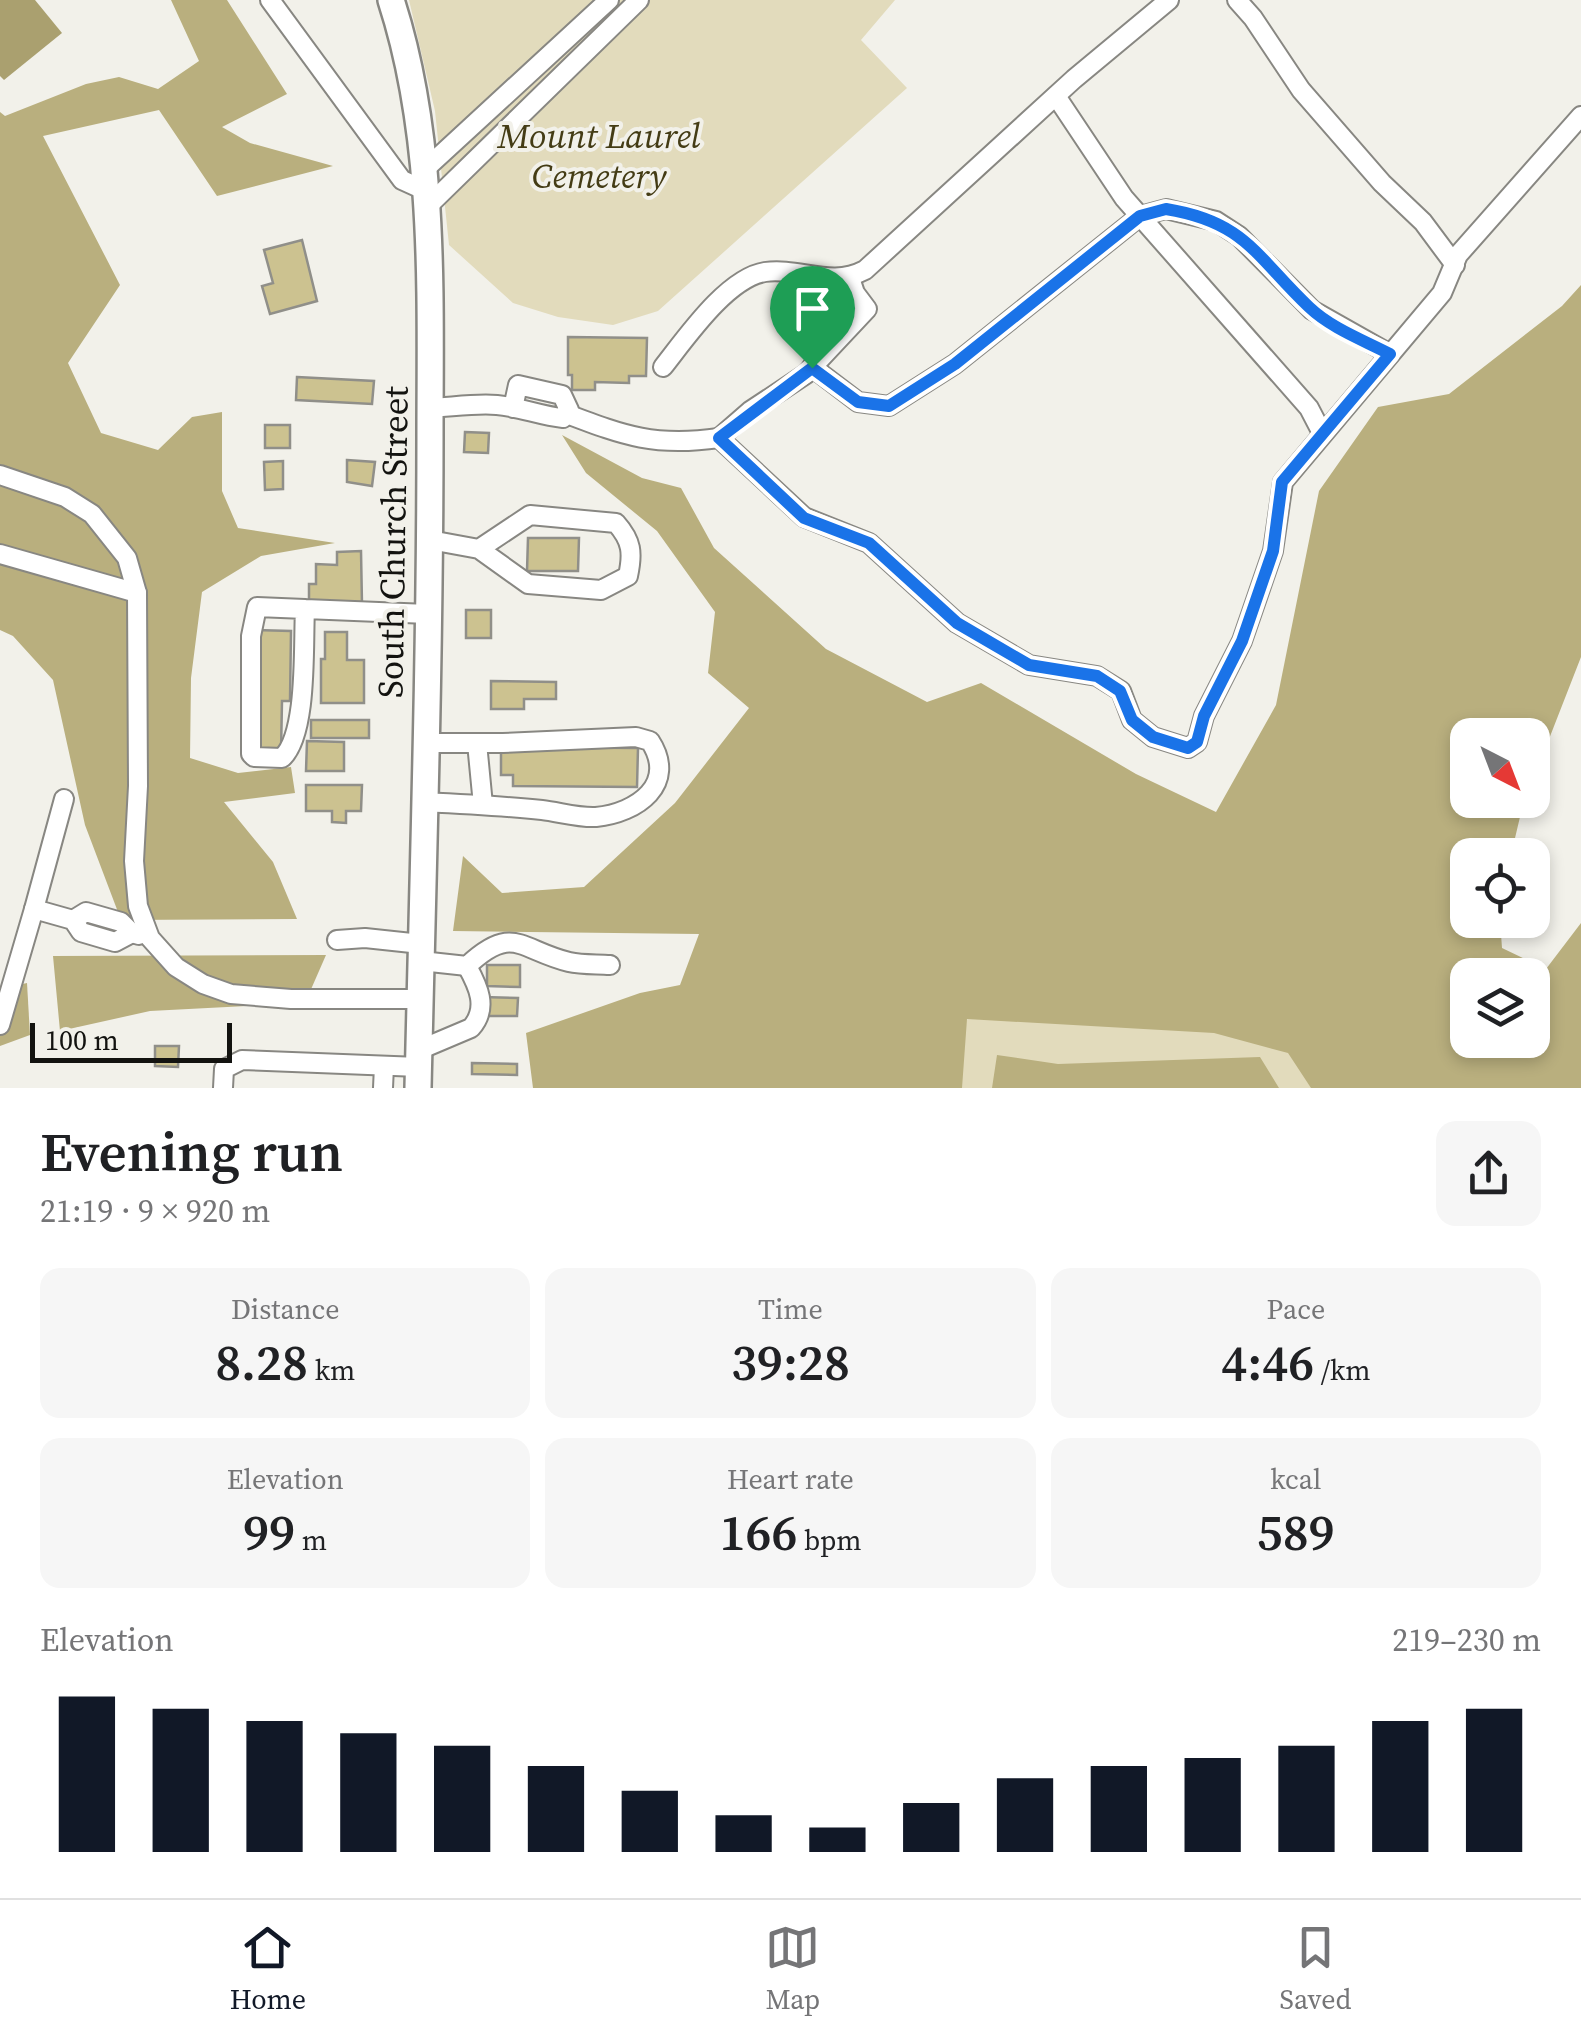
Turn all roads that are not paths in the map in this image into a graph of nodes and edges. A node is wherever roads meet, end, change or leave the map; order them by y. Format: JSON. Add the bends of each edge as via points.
{"nodes":[{"id":1,"x":270,"y":0,"type":"edge"},
{"id":2,"x":391,"y":0,"type":"edge"},
{"id":3,"x":608,"y":0,"type":"edge"},
{"id":4,"x":639,"y":0,"type":"edge"},
{"id":5,"x":1169,"y":0,"type":"edge"},
{"id":6,"x":1237,"y":0,"type":"edge"},
{"id":7,"x":1056,"y":96,"type":"junction"},
{"id":8,"x":1581,"y":116,"type":"edge"},
{"id":9,"x":460,"y":138,"type":"junction"},
{"id":10,"x":478,"y":158,"type":"junction"},
{"id":11,"x":424,"y":191,"type":"junction"},
{"id":12,"x":1140,"y":216,"type":"junction"},
{"id":13,"x":1454,"y":264,"type":"junction"},
{"id":14,"x":850,"y":278,"type":"junction"},
{"id":15,"x":1390,"y":354,"type":"junction"},
{"id":16,"x":663,"y":366,"type":"dead end"},
{"id":17,"x":812,"y":368,"type":"junction"},
{"id":18,"x":430,"y":408,"type":"junction"},
{"id":19,"x":1322,"y":433,"type":"junction"},
{"id":20,"x":719,"y":438,"type":"junction"},
{"id":21,"x":0,"y":475,"type":"edge"},
{"id":22,"x":430,"y":540,"type":"junction"},
{"id":23,"x":479,"y":549,"type":"junction"},
{"id":24,"x":0,"y":554,"type":"edge"},
{"id":25,"x":136,"y":593,"type":"junction"},
{"id":26,"x":305,"y":609,"type":"junction"},
{"id":27,"x":428,"y":614,"type":"junction"},
{"id":28,"x":426,"y":742,"type":"junction"},
{"id":29,"x":477,"y":743,"type":"junction"},
{"id":30,"x":64,"y":799,"type":"dead end"},
{"id":31,"x":424,"y":802,"type":"junction"},
{"id":32,"x":483,"y":805,"type":"junction"},
{"id":33,"x":34,"y":908,"type":"junction"},
{"id":34,"x":141,"y":935,"type":"junction"},
{"id":35,"x":337,"y":940,"type":"dead end"},
{"id":36,"x":421,"y":952,"type":"junction"},
{"id":37,"x":610,"y":965,"type":"dead end"},
{"id":38,"x":466,"y":966,"type":"junction"},
{"id":39,"x":420,"y":999,"type":"junction"},
{"id":40,"x":0,"y":1025,"type":"edge"},
{"id":41,"x":384,"y":1066,"type":"junction"},
{"id":42,"x":418,"y":1068,"type":"edge"},
{"id":43,"x":223,"y":1088,"type":"edge"},
{"id":44,"x":383,"y":1088,"type":"edge"}],
"edges":[{"from":1,"to":11,"type":"street","via":[[402,180]]},
{"from":2,"to":11,"type":"highway","name":"South Church Street","via":[[418,126]]},
{"from":3,"to":9,"type":"street"},
{"from":4,"to":10,"type":"street"},
{"from":5,"to":7,"type":"street"},
{"from":6,"to":13,"type":"street","via":[[1301,90],[1424,222]]},
{"from":7,"to":12,"type":"street"},
{"from":7,"to":14,"type":"street"},
{"from":8,"to":13,"type":"street"},
{"from":9,"to":10,"type":"street"},
{"from":9,"to":11,"type":"street"},
{"from":10,"to":11,"type":"street"},
{"from":11,"to":18,"type":"highway","name":"South Church Street"},
{"from":12,"to":15,"type":"street","via":[[1166,209],[1216,220],[1312,310]]},
{"from":12,"to":17,"type":"street","via":[[955,364],[889,406],[858,402]]},
{"from":12,"to":19,"type":"street","via":[[1309,408]]},
{"from":13,"to":15,"type":"street","via":[[1442,293]]},
{"from":14,"to":16,"type":"street","via":[[752,276],[718,302]]},
{"from":14,"to":17,"type":"street","via":[[867,310]]},
{"from":15,"to":19,"type":"street"},
{"from":17,"to":20,"type":"street"},
{"from":18,"to":20,"type":"street","via":[[497,405],[566,414],[655,442]]},
{"from":18,"to":22,"type":"highway","name":"South Church Street"},
{"from":19,"to":20,"type":"street","via":[[1282,482],[1273,551],[1242,641],[1197,742],[1188,748],[1153,737],[1132,720],[1120,691],[1097,676],[1029,665],[957,623],[869,543],[804,518]]},
{"from":21,"to":25,"type":"street","via":[[92,514],[127,558]]},
{"from":22,"to":23,"type":"street"},
{"from":22,"to":27,"type":"highway","name":"South Church Street"},
{"from":23,"to":23,"type":"street","via":[[528,584],[601,590],[628,576],[632,556],[616,523],[530,515]]},
{"from":24,"to":25,"type":"street"},
{"from":25,"to":34,"type":"street","via":[[134,861]]},
{"from":26,"to":26,"type":"street","via":[[292,745],[282,758],[254,757],[257,607]]},
{"from":26,"to":27,"type":"street"},
{"from":27,"to":28,"type":"highway","name":"South Church Street"},
{"from":28,"to":29,"type":"street"},
{"from":28,"to":31,"type":"highway","name":"South Church Street"},
{"from":29,"to":32,"type":"street"},
{"from":29,"to":32,"type":"street","via":[[636,737],[650,740],[660,755],[657,782],[628,811],[592,818]]},
{"from":30,"to":33,"type":"street"},
{"from":31,"to":32,"type":"street"},
{"from":31,"to":36,"type":"highway","name":"South Church Street"},
{"from":33,"to":34,"type":"street","via":[[115,942]]},
{"from":33,"to":40,"type":"street"},
{"from":34,"to":39,"type":"street","via":[[176,967],[231,994]]},
{"from":35,"to":36,"type":"street","via":[[365,938]]},
{"from":36,"to":38,"type":"street"},
{"from":36,"to":39,"type":"highway","name":"South Church Street"},
{"from":37,"to":38,"type":"street","via":[[570,962],[519,942],[489,946]]},
{"from":38,"to":42,"type":"street","via":[[478,987],[478,1021]]},
{"from":39,"to":42,"type":"highway","name":"South Church Street"},
{"from":41,"to":42,"type":"street"},
{"from":41,"to":43,"type":"street","via":[[242,1060],[224,1069]]},
{"from":41,"to":44,"type":"street"}]}
